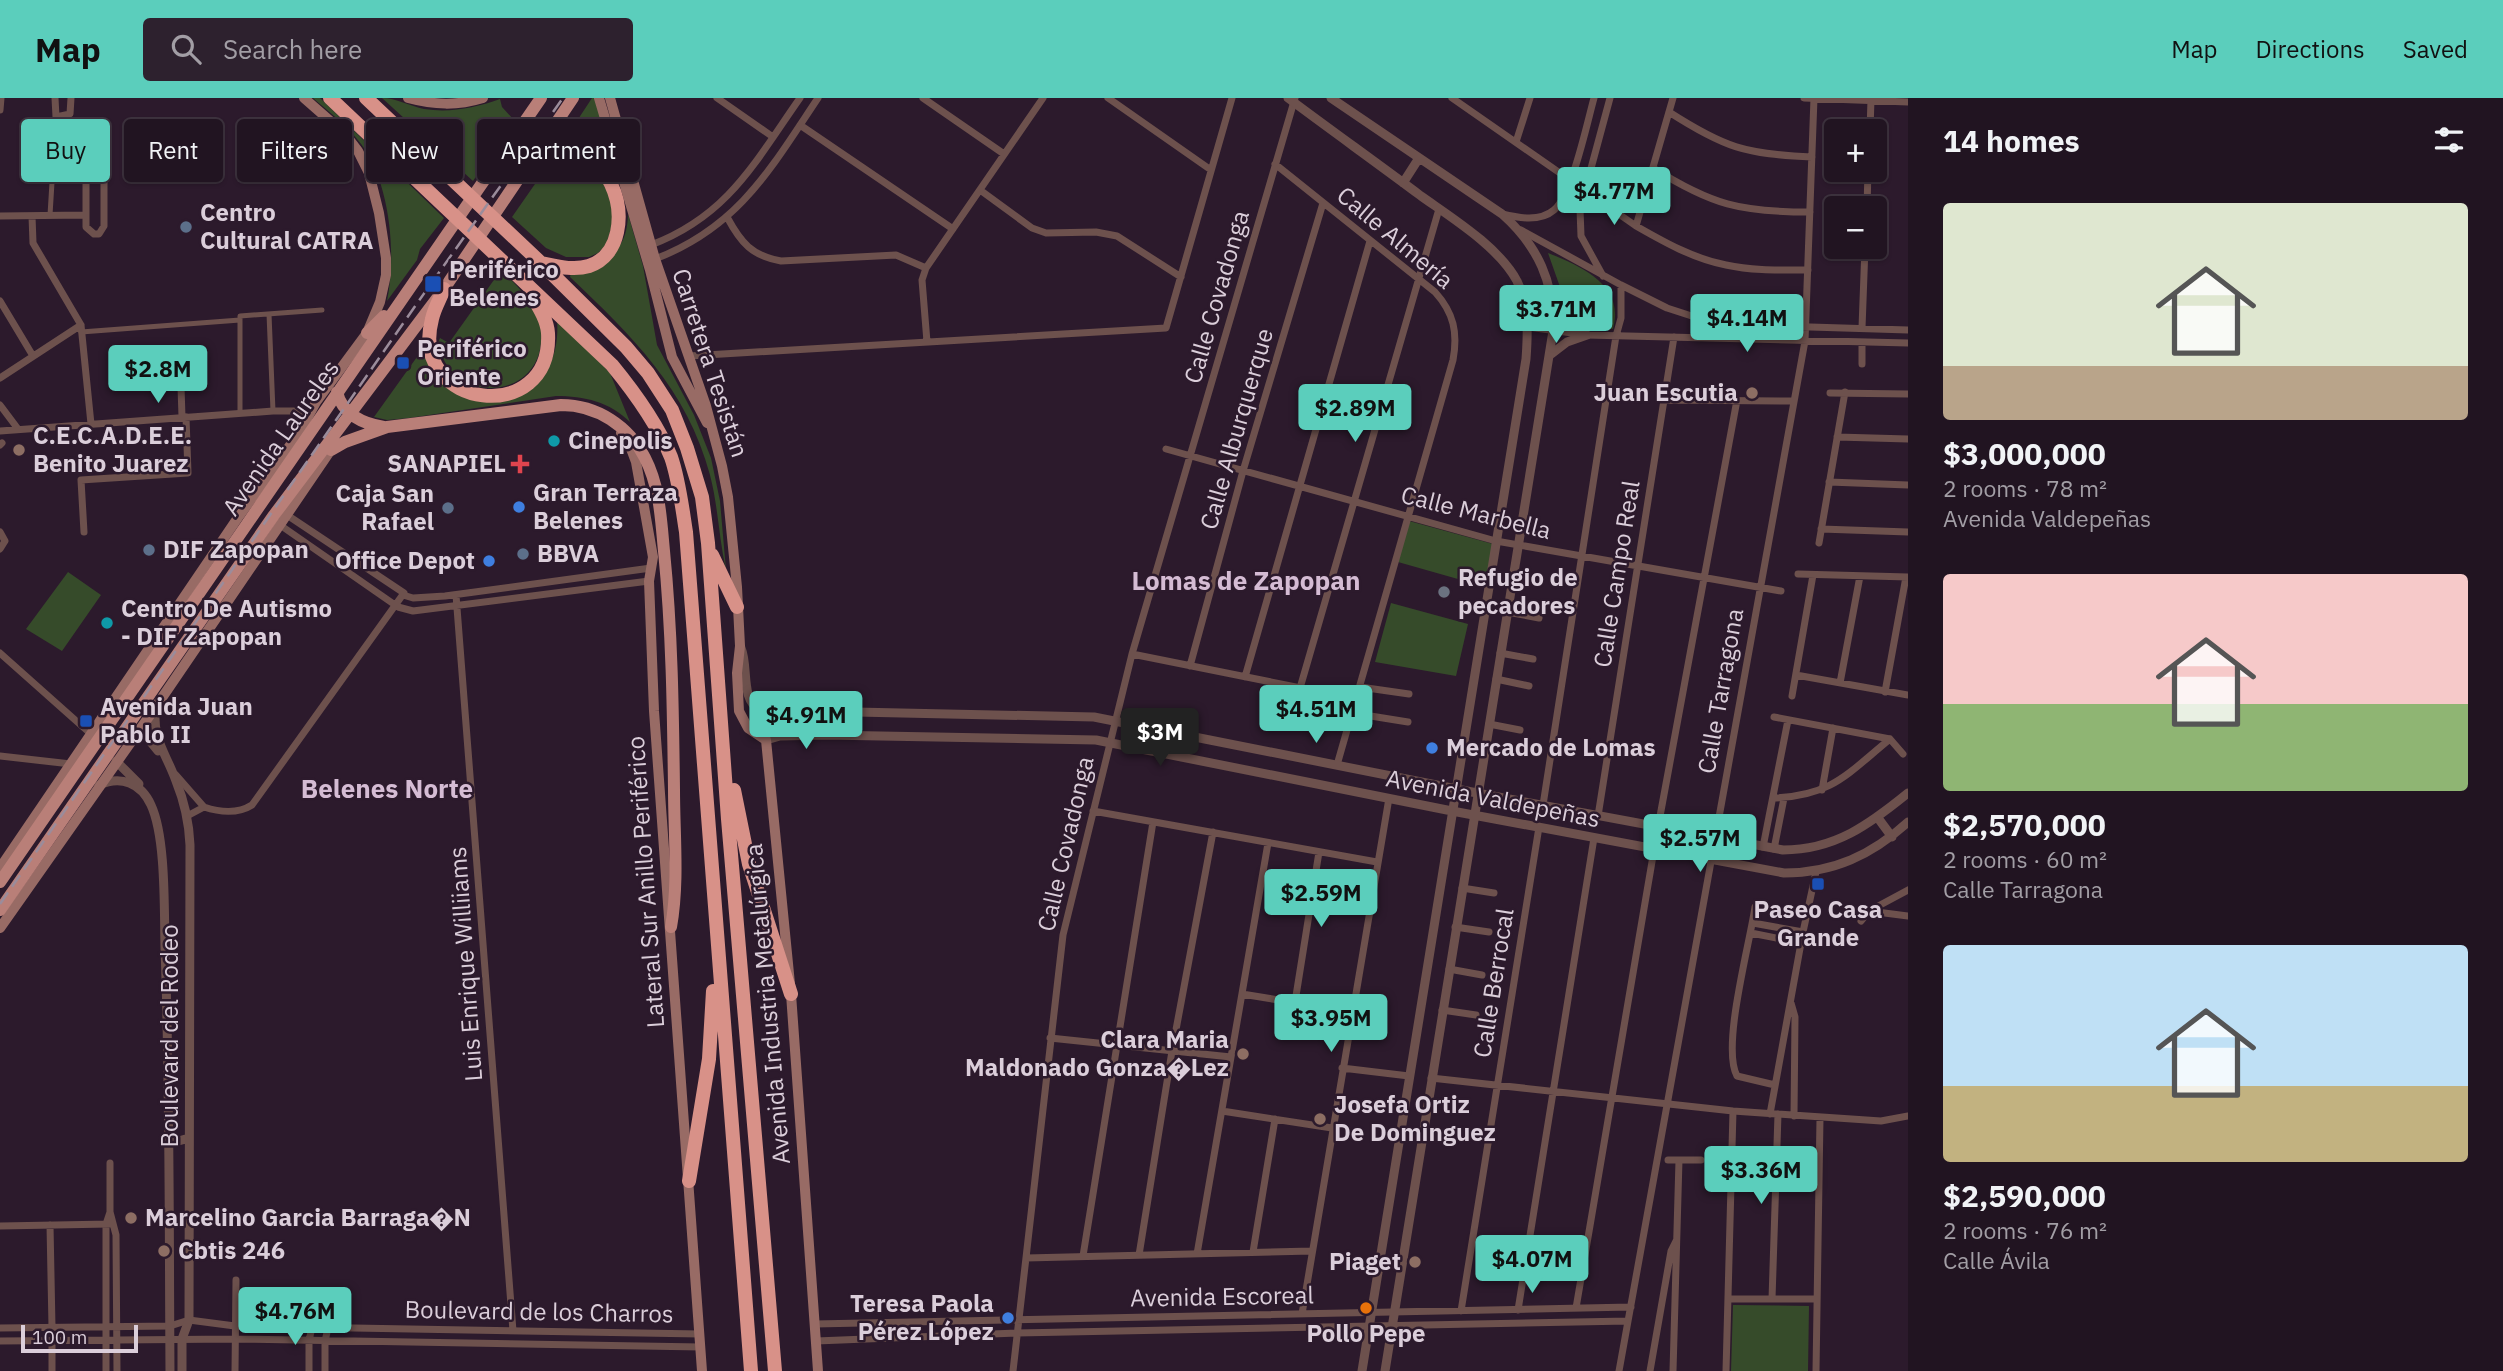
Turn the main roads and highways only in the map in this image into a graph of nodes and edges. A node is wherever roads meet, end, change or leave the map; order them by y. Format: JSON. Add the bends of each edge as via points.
{"nodes":[{"id":1,"x":304,"y":98,"type":"edge"},
{"id":2,"x":330,"y":98,"type":"edge"},
{"id":3,"x":366,"y":98,"type":"edge"},
{"id":4,"x":408,"y":98,"type":"edge"},
{"id":5,"x":483,"y":98,"type":"edge"},
{"id":6,"x":541,"y":98,"type":"edge"},
{"id":7,"x":573,"y":98,"type":"edge"},
{"id":8,"x":599,"y":98,"type":"edge"},
{"id":9,"x":610,"y":98,"type":"edge"},
{"id":10,"x":559,"y":119,"type":"edge"},
{"id":11,"x":519,"y":182,"type":"edge"},
{"id":12,"x":609,"y":182,"type":"edge"},
{"id":13,"x":451,"y":217,"type":"junction"},
{"id":14,"x":541,"y":263,"type":"junction"},
{"id":15,"x":524,"y":280,"type":"junction"},
{"id":16,"x":444,"y":289,"type":"junction"},
{"id":17,"x":406,"y":293,"type":"junction"},
{"id":18,"x":367,"y":333,"type":"junction"},
{"id":19,"x":337,"y":393,"type":"junction"},
{"id":20,"x":592,"y":410,"type":"junction"},
{"id":21,"x":351,"y":414,"type":"junction"},
{"id":22,"x":387,"y":427,"type":"junction"},
{"id":23,"x":715,"y":438,"type":"junction"},
{"id":24,"x":331,"y":450,"type":"junction"},
{"id":25,"x":708,"y":543,"type":"junction"},
{"id":26,"x":737,"y":607,"type":"junction"},
{"id":27,"x":115,"y":715,"type":"junction"},
{"id":28,"x":720,"y":720,"type":"junction"},
{"id":29,"x":135,"y":726,"type":"junction"},
{"id":30,"x":95,"y":737,"type":"junction"},
{"id":31,"x":766,"y":740,"type":"joint"},
{"id":32,"x":116,"y":756,"type":"junction"},
{"id":33,"x":705,"y":783,"type":"junction"},
{"id":34,"x":0,"y":868,"type":"edge"},
{"id":35,"x":0,"y":882,"type":"edge"},
{"id":36,"x":0,"y":910,"type":"edge"},
{"id":37,"x":671,"y":927,"type":"junction"},
{"id":38,"x":0,"y":928,"type":"edge"},
{"id":39,"x":791,"y":994,"type":"junction"},
{"id":40,"x":689,"y":1181,"type":"junction"},
{"id":41,"x":702,"y":1371,"type":"edge"},
{"id":42,"x":751,"y":1371,"type":"edge"},
{"id":43,"x":775,"y":1371,"type":"edge"},
{"id":44,"x":818,"y":1371,"type":"edge"}],
"edges":[{"from":1,"to":18,"type":"main road","name":"Avenida Laureles","via":[[345,134],[369,173],[386,275]]},
{"from":2,"to":13,"type":"highway"},
{"from":3,"to":14,"type":"highway"},
{"from":4,"to":5,"type":"main road","via":[[438,104]]},
{"from":6,"to":13,"type":"main road","name":"Avenida Laureles"},
{"from":7,"to":10,"type":"main road","name":"Avenida Laureles"},
{"from":8,"to":23,"type":"main road","via":[[672,357]]},
{"from":9,"to":23,"type":"main road","name":"Carretera Tesistán","via":[[655,258]]},
{"from":11,"to":16,"type":"main road","name":"Avenida Laureles"},
{"from":12,"to":14,"type":"highway","via":[[619,211],[614,244],[598,262],[573,268]]},
{"from":13,"to":15,"type":"highway"},
{"from":13,"to":17,"type":"main road","name":"Avenida Laureles"},
{"from":14,"to":25,"type":"highway","via":[[626,346],[672,410],[702,497]]},
{"from":15,"to":16,"type":"highway","via":[[548,331],[546,352],[539,372],[526,385],[496,397],[466,392],[439,370],[430,333]]},
{"from":15,"to":33,"type":"highway","via":[[612,365],[653,421],[671,458],[686,532]]},
{"from":16,"to":21,"type":"main road","name":"Avenida Laureles"},
{"from":17,"to":18,"type":"main road"},
{"from":17,"to":19,"type":"main road","name":"Avenida Laureles"},
{"from":18,"to":30,"type":"main road","name":"Avenida Laureles","via":[[239,516]]},
{"from":19,"to":21,"type":"main road"},
{"from":19,"to":27,"type":"main road","name":"Avenida Laureles"},
{"from":20,"to":22,"type":"main road","via":[[561,405]]},
{"from":20,"to":37,"type":"main road","name":"Lateral Sur Anillo Periférico","via":[[614,425],[633,453],[653,557],[649,581],[654,711]]},
{"from":20,"to":37,"type":"main road","via":[[617,423],[637,444],[659,499],[673,670],[676,891]]},
{"from":21,"to":22,"type":"main road","via":[[368,424]]},
{"from":21,"to":24,"type":"main road","name":"Avenida Laureles"},
{"from":21,"to":29,"type":"main road","name":"Avenida Laureles","via":[[269,523]]},
{"from":22,"to":24,"type":"main road"},
{"from":23,"to":26,"type":"main road","name":"Carretera Tesistán","via":[[728,497]]},
{"from":24,"to":29,"type":"main road","name":"Avenida Laureles","via":[[155,708]]},
{"from":25,"to":26,"type":"highway"},
{"from":25,"to":28,"type":"highway"},
{"from":26,"to":31,"type":"main road","name":"Carretera Tesistán","via":[[739,711],[748,728]]},
{"from":27,"to":29,"type":"main road"},
{"from":27,"to":30,"type":"main road","name":"Avenida Laureles"},
{"from":28,"to":39,"type":"highway","via":[[749,864]]},
{"from":28,"to":43,"type":"highway"},
{"from":29,"to":32,"type":"main road","name":"Avenida Laureles"},
{"from":30,"to":32,"type":"main road"},
{"from":30,"to":34,"type":"main road","name":"Avenida Laureles","via":[[71,764]]},
{"from":30,"to":35,"type":"main road","name":"Avenida Laureles"},
{"from":31,"to":39,"type":"main road","name":"Avenida Industria Metalúrgica"},
{"from":32,"to":36,"type":"main road","name":"Avenida Laureles"},
{"from":32,"to":38,"type":"main road","name":"Avenida Laureles"},
{"from":33,"to":40,"type":"highway","via":[[713,1018]]},
{"from":33,"to":42,"type":"highway"},
{"from":37,"to":40,"type":"main road","name":"Lateral Sur Anillo Periférico"},
{"from":39,"to":44,"type":"main road","name":"Avenida Industria Metalúrgica"},
{"from":40,"to":41,"type":"main road","name":"Lateral Sur Anillo Periférico"}]}
